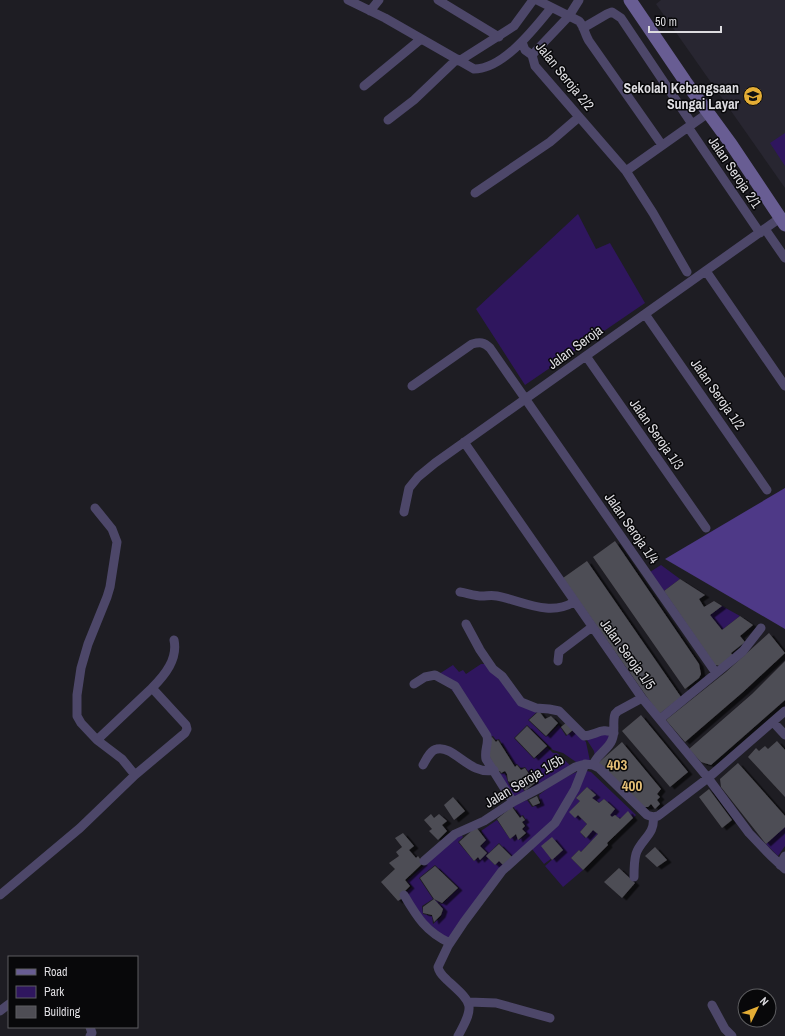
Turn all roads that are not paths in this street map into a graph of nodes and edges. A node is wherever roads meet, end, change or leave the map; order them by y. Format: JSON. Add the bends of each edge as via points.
{"nodes":[{"id":1,"x":348,"y":0,"type":"edge"},
{"id":2,"x":378,"y":0,"type":"edge"},
{"id":3,"x":438,"y":0,"type":"edge"},
{"id":4,"x":533,"y":0,"type":"edge"},
{"id":5,"x":537,"y":0,"type":"edge"},
{"id":6,"x":579,"y":0,"type":"edge"},
{"id":7,"x":630,"y":0,"type":"edge"},
{"id":8,"x":551,"y":8,"type":"junction"},
{"id":9,"x":370,"y":11,"type":"junction"},
{"id":10,"x":569,"y":16,"type":"junction"},
{"id":11,"x":514,"y":26,"type":"junction"},
{"id":12,"x":583,"y":28,"type":"junction"},
{"id":13,"x":499,"y":37,"type":"junction"},
{"id":14,"x":421,"y":39,"type":"junction"},
{"id":15,"x":524,"y":40,"type":"junction"},
{"id":16,"x":532,"y":55,"type":"junction"},
{"id":17,"x":458,"y":60,"type":"junction"},
{"id":18,"x":364,"y":86,"type":"dead end"},
{"id":19,"x":708,"y":112,"type":"junction"},
{"id":20,"x":579,"y":117,"type":"junction"},
{"id":21,"x":388,"y":120,"type":"dead end"},
{"id":22,"x":690,"y":125,"type":"junction"},
{"id":23,"x":662,"y":145,"type":"junction"},
{"id":24,"x":626,"y":171,"type":"junction"},
{"id":25,"x":475,"y":193,"type":"dead end"},
{"id":26,"x":783,"y":222,"type":"edge"},
{"id":27,"x":763,"y":231,"type":"junction"},
{"id":28,"x":785,"y":258,"type":"edge"},
{"id":29,"x":706,"y":271,"type":"junction"},
{"id":30,"x":687,"y":272,"type":"dead end"},
{"id":31,"x":645,"y":314,"type":"junction"},
{"id":32,"x":586,"y":356,"type":"junction"},
{"id":33,"x":412,"y":386,"type":"dead end"},
{"id":34,"x":785,"y":386,"type":"edge"},
{"id":35,"x":525,"y":399,"type":"junction"},
{"id":36,"x":464,"y":442,"type":"junction"},
{"id":37,"x":767,"y":490,"type":"dead end"},
{"id":38,"x":95,"y":508,"type":"dead end"},
{"id":39,"x":404,"y":512,"type":"dead end"},
{"id":40,"x":706,"y":528,"type":"dead end"},
{"id":41,"x":460,"y":592,"type":"dead end"},
{"id":42,"x":574,"y":602,"type":"junction"},
{"id":43,"x":466,"y":624,"type":"dead end"},
{"id":44,"x":592,"y":627,"type":"junction"},
{"id":45,"x":761,"y":628,"type":"dead end"},
{"id":46,"x":174,"y":640,"type":"dead end"},
{"id":47,"x":558,"y":661,"type":"dead end"},
{"id":48,"x":716,"y":673,"type":"junction"},
{"id":49,"x":414,"y":684,"type":"dead end"},
{"id":50,"x":152,"y":688,"type":"junction"},
{"id":51,"x":642,"y":698,"type":"junction"},
{"id":52,"x":785,"y":711,"type":"edge"},
{"id":53,"x":660,"y":719,"type":"junction"},
{"id":54,"x":773,"y":722,"type":"junction"},
{"id":55,"x":614,"y":733,"type":"junction"},
{"id":56,"x":785,"y":735,"type":"edge"},
{"id":57,"x":97,"y":740,"type":"junction"},
{"id":58,"x":589,"y":764,"type":"junction"},
{"id":59,"x":423,"y":766,"type":"dead end"},
{"id":60,"x":494,"y":770,"type":"junction"},
{"id":61,"x":135,"y":775,"type":"junction"},
{"id":62,"x":708,"y":778,"type":"junction"},
{"id":63,"x":513,"y":802,"type":"junction"},
{"id":64,"x":653,"y":817,"type":"junction"},
{"id":65,"x":785,"y":856,"type":"edge"},
{"id":66,"x":424,"y":861,"type":"dead end"},
{"id":67,"x":782,"y":867,"type":"edge"},
{"id":68,"x":634,"y":877,"type":"dead end"},
{"id":69,"x":0,"y":895,"type":"edge"},
{"id":70,"x":404,"y":895,"type":"dead end"},
{"id":71,"x":450,"y":943,"type":"junction"},
{"id":72,"x":468,"y":1002,"type":"junction"},
{"id":73,"x":712,"y":1005,"type":"dead end"},
{"id":74,"x":550,"y":1018,"type":"dead end"},
{"id":75,"x":458,"y":1036,"type":"edge"},
{"id":76,"x":732,"y":1036,"type":"edge"}],
"edges":[{"from":1,"to":9,"type":"street","name":"Jalan Seroja 2/2"},
{"from":2,"to":9,"type":"street"},
{"from":3,"to":13,"type":"street"},
{"from":4,"to":11,"type":"street"},
{"from":5,"to":8,"type":"street"},
{"from":6,"to":10,"type":"street"},
{"from":7,"to":19,"type":"main road"},
{"from":8,"to":10,"type":"street"},
{"from":8,"to":15,"type":"street"},
{"from":9,"to":14,"type":"street","name":"Jalan Seroja 2/2"},
{"from":10,"to":12,"type":"street","via":[[579,21]]},
{"from":10,"to":16,"type":"street"},
{"from":11,"to":13,"type":"street"},
{"from":11,"to":15,"type":"street"},
{"from":12,"to":22,"type":"street","name":"Jalan Seroja 2/1","via":[[607,14],[617,14]]},
{"from":12,"to":23,"type":"street","via":[[589,41]]},
{"from":13,"to":17,"type":"street"},
{"from":14,"to":17,"type":"street","name":"Jalan Seroja 2/2"},
{"from":14,"to":18,"type":"street"},
{"from":15,"to":16,"type":"street","name":"Jalan Seroja 2/2","via":[[525,50]]},
{"from":15,"to":17,"type":"street","name":"Jalan Seroja 2/2","via":[[498,60],[481,69],[474,69]]},
{"from":16,"to":20,"type":"street","name":"Jalan Seroja 2/2","via":[[535,66]]},
{"from":17,"to":21,"type":"street"},
{"from":19,"to":22,"type":"street"},
{"from":19,"to":26,"type":"main road"},
{"from":20,"to":24,"type":"street","name":"Jalan Seroja 2/2"},
{"from":20,"to":25,"type":"street","via":[[550,142]]},
{"from":22,"to":23,"type":"street"},
{"from":22,"to":27,"type":"street","name":"Jalan Seroja 2/1"},
{"from":23,"to":24,"type":"street"},
{"from":24,"to":30,"type":"street","name":"Jalan Seroja 2/2"},
{"from":26,"to":27,"type":"street","name":"Jalan Seroja"},
{"from":27,"to":28,"type":"street","name":"Jalan Seroja 2/1"},
{"from":27,"to":29,"type":"street","name":"Jalan Seroja"},
{"from":29,"to":31,"type":"street","name":"Jalan Seroja"},
{"from":29,"to":34,"type":"street"},
{"from":31,"to":32,"type":"street","name":"Jalan Seroja"},
{"from":31,"to":37,"type":"street","name":"Jalan Seroja 1/2"},
{"from":32,"to":35,"type":"street","name":"Jalan Seroja"},
{"from":32,"to":40,"type":"street","name":"Jalan Seroja 1/3"},
{"from":33,"to":35,"type":"street","name":"Jalan Seroja 1/4","via":[[472,344],[480,342],[486,343],[490,348]]},
{"from":35,"to":36,"type":"street","name":"Jalan Seroja"},
{"from":35,"to":48,"type":"street","name":"Jalan Seroja 1/4"},
{"from":36,"to":39,"type":"street","name":"Jalan Seroja","via":[[411,484]]},
{"from":36,"to":42,"type":"street","name":"Jalan Seroja 1/5"},
{"from":38,"to":57,"type":"street","via":[[112,529],[117,542],[110,587],[83,658],[77,696],[78,719]]},
{"from":41,"to":42,"type":"street","via":[[499,596],[550,609],[565,607]]},
{"from":42,"to":44,"type":"street","name":"Jalan Seroja 1/5"},
{"from":43,"to":55,"type":"street","via":[[493,669],[502,676],[521,702],[536,708],[559,711],[584,736],[602,730]]},
{"from":44,"to":47,"type":"street","via":[[559,652]]},
{"from":44,"to":51,"type":"street","name":"Jalan Seroja 1/5"},
{"from":45,"to":48,"type":"street","via":[[743,651]]},
{"from":46,"to":50,"type":"street","via":[[175,646],[169,668]]},
{"from":48,"to":53,"type":"street"},
{"from":49,"to":60,"type":"street","via":[[425,677],[435,675],[455,686],[487,736],[486,759]]},
{"from":50,"to":57,"type":"street"},
{"from":50,"to":61,"type":"street","via":[[186,725],[187,730]]},
{"from":51,"to":53,"type":"street","name":"Jalan Seroja 1/5"},
{"from":51,"to":55,"type":"street","via":[[615,714]]},
{"from":52,"to":54,"type":"street"},
{"from":53,"to":62,"type":"street","name":"Jalan Seroja 1/5"},
{"from":54,"to":56,"type":"street"},
{"from":54,"to":62,"type":"street"},
{"from":55,"to":58,"type":"street","via":[[610,743]]},
{"from":57,"to":61,"type":"street","via":[[122,759]]},
{"from":58,"to":63,"type":"street","name":"Jalan Seroja 1/5b","via":[[575,766]]},
{"from":58,"to":64,"type":"street","via":[[598,768],[642,811]]},
{"from":58,"to":71,"type":"street","via":[[555,824],[502,871]]},
{"from":59,"to":60,"type":"street","via":[[432,751],[443,749],[480,770]]},
{"from":60,"to":63,"type":"street"},
{"from":61,"to":69,"type":"street","via":[[80,828]]},
{"from":62,"to":64,"type":"street","via":[[658,816]]},
{"from":62,"to":67,"type":"street","name":"Jalan Seroja 1/5","via":[[749,832]]},
{"from":63,"to":66,"type":"street","name":"Jalan Seroja 1/5b","via":[[484,821],[455,834]]},
{"from":64,"to":68,"type":"street","via":[[654,824],[636,854]]},
{"from":65,"to":67,"type":"street"},
{"from":70,"to":71,"type":"street","via":[[421,922],[440,939]]},
{"from":71,"to":72,"type":"street","via":[[438,967],[440,973]]},
{"from":72,"to":74,"type":"street","via":[[496,1003]]},
{"from":72,"to":75,"type":"street","via":[[468,1019]]},
{"from":73,"to":76,"type":"street","via":[[725,1029]]}]}
